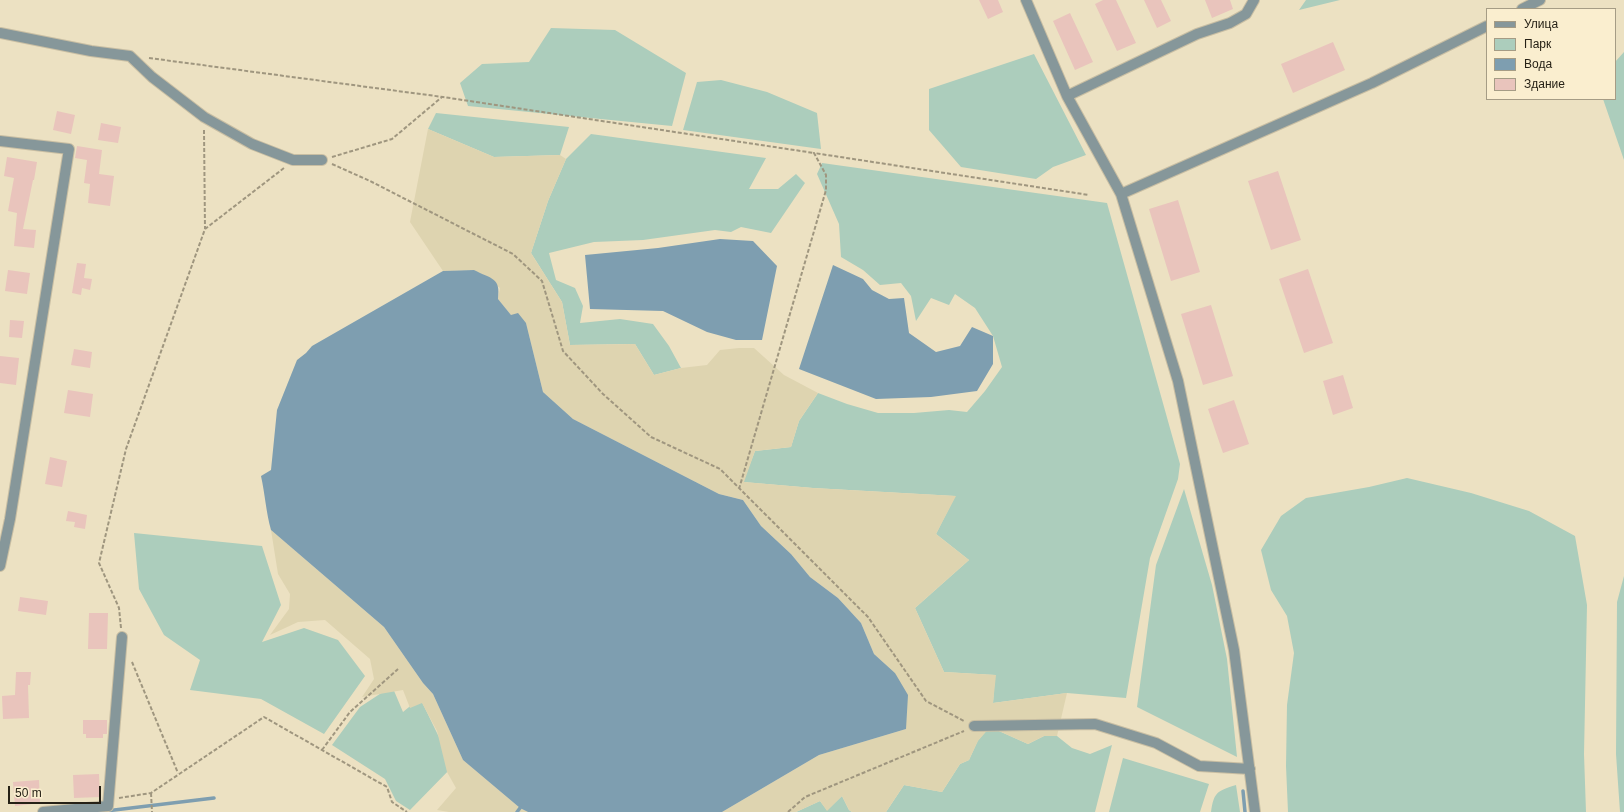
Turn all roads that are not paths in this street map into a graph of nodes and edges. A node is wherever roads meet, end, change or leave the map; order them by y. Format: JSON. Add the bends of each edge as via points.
{"nodes":[{"id":1,"x":1026,"y":0,"type":"edge"},
{"id":2,"x":1254,"y":0,"type":"edge"},
{"id":3,"x":1540,"y":0,"type":"edge"},
{"id":4,"x":1524,"y":8,"type":"edge"},
{"id":5,"x":1486,"y":26,"type":"edge"},
{"id":6,"x":0,"y":33,"type":"edge"},
{"id":7,"x":1067,"y":96,"type":"junction"},
{"id":8,"x":0,"y":141,"type":"edge"},
{"id":9,"x":322,"y":160,"type":"road end"},
{"id":10,"x":1121,"y":194,"type":"junction"},
{"id":11,"x":0,"y":566,"type":"edge"},
{"id":12,"x":122,"y":636,"type":"road end"},
{"id":13,"x":974,"y":726,"type":"road end"},
{"id":14,"x":1250,"y":769,"type":"junction"},
{"id":15,"x":43,"y":812,"type":"edge"},
{"id":16,"x":1255,"y":812,"type":"edge"}],
"edges":[{"from":1,"to":7,"type":"street"},
{"from":2,"to":7,"type":"street","via":[[1246,14],[1230,23],[1197,34]]},
{"from":3,"to":4,"type":"street"},
{"from":5,"to":10,"type":"street","via":[[1372,83]]},
{"from":6,"to":9,"type":"street","via":[[130,56],[152,77],[204,117],[252,144],[293,160]]},
{"from":7,"to":10,"type":"street"},
{"from":8,"to":11,"type":"street","via":[[69,149],[10,519]]},
{"from":10,"to":14,"type":"street","via":[[1178,381],[1234,650]]},
{"from":12,"to":15,"type":"street","via":[[108,806]]},
{"from":13,"to":14,"type":"street","via":[[1095,724],[1156,743],[1199,766]]},
{"from":14,"to":16,"type":"street"}]}
